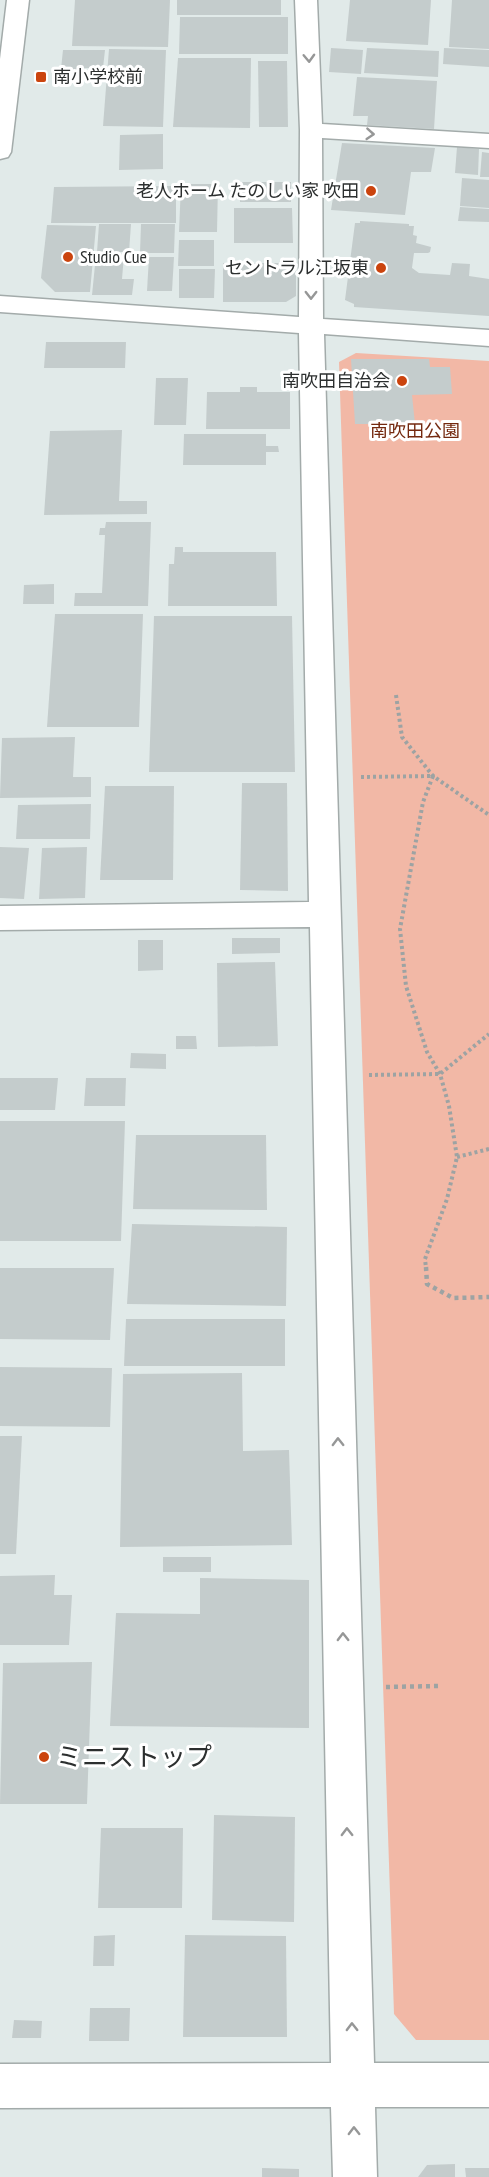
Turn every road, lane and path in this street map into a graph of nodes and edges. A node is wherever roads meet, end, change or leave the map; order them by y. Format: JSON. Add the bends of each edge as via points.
{"nodes":[{"id":1,"x":18,"y":0,"type":"edge"},
{"id":2,"x":306,"y":0,"type":"edge"},
{"id":3,"x":311,"y":130,"type":"junction"},
{"id":4,"x":489,"y":141,"type":"edge"},
{"id":5,"x":0,"y":152,"type":"edge"},
{"id":6,"x":0,"y":304,"type":"edge"},
{"id":7,"x":311,"y":326,"type":"junction"},
{"id":8,"x":489,"y":338,"type":"edge"},
{"id":9,"x":396,"y":695,"type":"dead end"},
{"id":10,"x":433,"y":776,"type":"junction"},
{"id":11,"x":354,"y":777,"type":"dead end"},
{"id":12,"x":489,"y":815,"type":"edge"},
{"id":13,"x":325,"y":914,"type":"junction"},
{"id":14,"x":0,"y":918,"type":"edge"},
{"id":15,"x":489,"y":1035,"type":"edge"},
{"id":16,"x":440,"y":1074,"type":"junction"},
{"id":17,"x":363,"y":1075,"type":"dead end"},
{"id":18,"x":489,"y":1149,"type":"edge"},
{"id":19,"x":457,"y":1157,"type":"junction"},
{"id":20,"x":489,"y":1297,"type":"edge"},
{"id":21,"x":439,"y":1686,"type":"dead end"},
{"id":22,"x":382,"y":1688,"type":"dead end"},
{"id":23,"x":489,"y":2085,"type":"edge"},
{"id":24,"x":0,"y":2086,"type":"edge"},
{"id":25,"x":354,"y":2086,"type":"junction"},
{"id":26,"x":355,"y":2177,"type":"edge"}],
"edges":[{"from":1,"to":5,"type":"street"},
{"from":2,"to":3,"type":"street","one_way":true},
{"from":3,"to":4,"type":"street","one_way":true},
{"from":3,"to":7,"type":"street","one_way":true},
{"from":6,"to":7,"type":"street"},
{"from":7,"to":8,"type":"street"},
{"from":7,"to":13,"type":"street"},
{"from":9,"to":10,"type":"path","via":[[402,738]]},
{"from":10,"to":11,"type":"path"},
{"from":10,"to":12,"type":"path"},
{"from":10,"to":16,"type":"path","via":[[423,802],[400,929],[406,986],[427,1052]]},
{"from":13,"to":14,"type":"street"},
{"from":25,"to":13,"type":"street","one_way":true},
{"from":15,"to":16,"type":"path"},
{"from":16,"to":17,"type":"path"},
{"from":16,"to":19,"type":"path"},
{"from":18,"to":19,"type":"path"},
{"from":19,"to":20,"type":"path","via":[[447,1199],[424,1259],[427,1284],[453,1298]]},
{"from":21,"to":22,"type":"path"},
{"from":23,"to":25,"type":"street"},
{"from":24,"to":25,"type":"street"},
{"from":26,"to":25,"type":"street","one_way":true}]}
